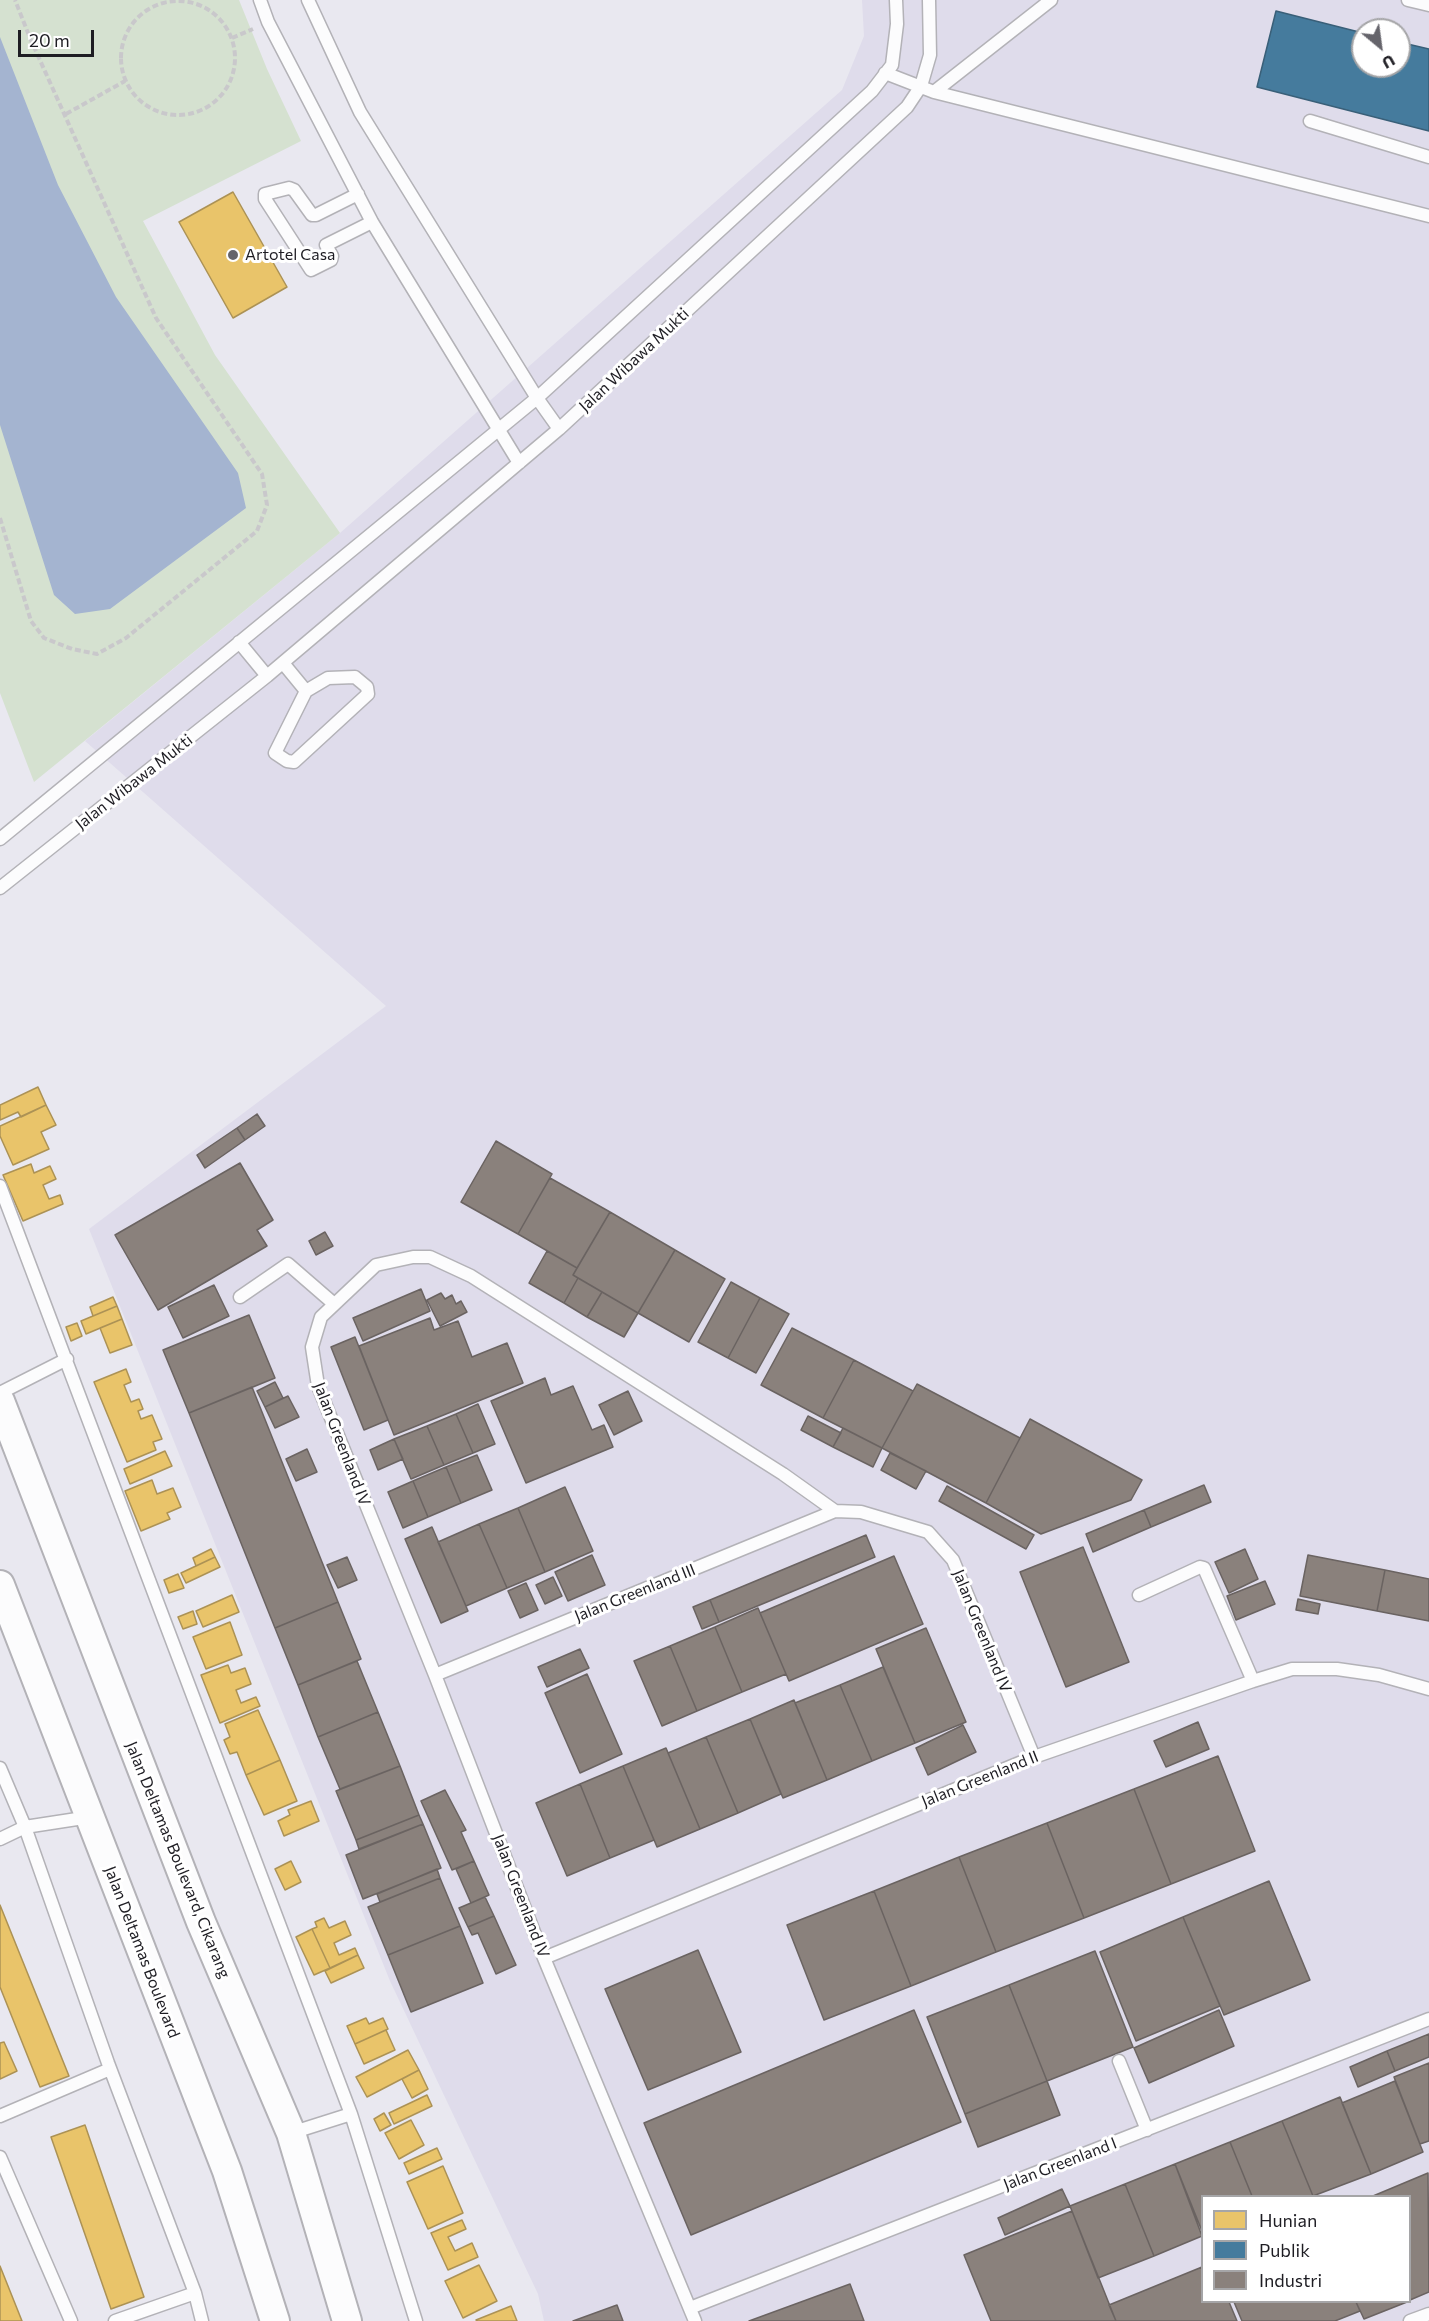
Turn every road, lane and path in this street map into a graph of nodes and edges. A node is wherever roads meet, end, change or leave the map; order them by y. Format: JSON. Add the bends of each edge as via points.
{"nodes":[{"id":1,"x":15,"y":0,"type":"edge"},
{"id":2,"x":260,"y":0,"type":"edge"},
{"id":3,"x":308,"y":0,"type":"edge"},
{"id":4,"x":896,"y":0,"type":"edge"},
{"id":5,"x":929,"y":0,"type":"edge"},
{"id":6,"x":1051,"y":0,"type":"edge"},
{"id":7,"x":1408,"y":0,"type":"edge"},
{"id":8,"x":1429,"y":5,"type":"edge"},
{"id":9,"x":885,"y":74,"type":"junction"},
{"id":10,"x":125,"y":81,"type":"junction"},
{"id":11,"x":921,"y":86,"type":"junction"},
{"id":12,"x":934,"y":92,"type":"junction"},
{"id":13,"x":66,"y":114,"type":"junction"},
{"id":14,"x":1310,"y":121,"type":"dead end"},
{"id":15,"x":1429,"y":157,"type":"edge"},
{"id":16,"x":358,"y":194,"type":"junction"},
{"id":17,"x":1429,"y":216,"type":"edge"},
{"id":18,"x":372,"y":222,"type":"junction"},
{"id":19,"x":537,"y":398,"type":"junction"},
{"id":20,"x":559,"y":429,"type":"junction"},
{"id":21,"x":498,"y":430,"type":"junction"},
{"id":22,"x":519,"y":463,"type":"junction"},
{"id":23,"x":0,"y":518,"type":"edge"},
{"id":24,"x":239,"y":642,"type":"junction"},
{"id":25,"x":283,"y":663,"type":"junction"},
{"id":26,"x":267,"y":676,"type":"junction"},
{"id":27,"x":306,"y":691,"type":"junction"},
{"id":28,"x":0,"y":839,"type":"edge"},
{"id":29,"x":0,"y":888,"type":"edge"},
{"id":30,"x":0,"y":1186,"type":"edge"},
{"id":31,"x":240,"y":1297,"type":"dead end"},
{"id":32,"x":333,"y":1303,"type":"junction"},
{"id":33,"x":67,"y":1359,"type":"junction"},
{"id":34,"x":0,"y":1393,"type":"edge"},
{"id":35,"x":0,"y":1401,"type":"edge"},
{"id":36,"x":835,"y":1511,"type":"junction"},
{"id":37,"x":0,"y":1585,"type":"edge"},
{"id":38,"x":1139,"y":1595,"type":"dead end"},
{"id":39,"x":435,"y":1675,"type":"junction"},
{"id":40,"x":1253,"y":1681,"type":"junction"},
{"id":41,"x":1429,"y":1689,"type":"edge"},
{"id":42,"x":1034,"y":1757,"type":"junction"},
{"id":43,"x":0,"y":1768,"type":"edge"},
{"id":44,"x":90,"y":1816,"type":"junction"},
{"id":45,"x":25,"y":1827,"type":"junction"},
{"id":46,"x":0,"y":1839,"type":"edge"},
{"id":47,"x":544,"y":1958,"type":"junction"},
{"id":48,"x":1429,"y":2019,"type":"edge"},
{"id":49,"x":1119,"y":2061,"type":"dead end"},
{"id":50,"x":110,"y":2069,"type":"junction"},
{"id":51,"x":351,"y":2114,"type":"junction"},
{"id":52,"x":0,"y":2116,"type":"edge"},
{"id":53,"x":1147,"y":2130,"type":"junction"},
{"id":54,"x":291,"y":2133,"type":"junction"},
{"id":55,"x":0,"y":2157,"type":"edge"},
{"id":56,"x":195,"y":2293,"type":"junction"},
{"id":57,"x":690,"y":2308,"type":"junction"},
{"id":58,"x":1429,"y":2314,"type":"edge"},
{"id":59,"x":71,"y":2321,"type":"edge"},
{"id":60,"x":115,"y":2321,"type":"edge"},
{"id":61,"x":202,"y":2321,"type":"edge"},
{"id":62,"x":275,"y":2321,"type":"edge"},
{"id":63,"x":347,"y":2321,"type":"edge"},
{"id":64,"x":416,"y":2321,"type":"edge"},
{"id":65,"x":695,"y":2321,"type":"edge"},
{"id":66,"x":1410,"y":2321,"type":"edge"}],
"edges":[{"from":1,"to":13,"type":"path"},
{"from":2,"to":16,"type":"lane"},
{"from":3,"to":19,"type":"lane","via":[[360,112]]},
{"from":4,"to":9,"type":"lane","via":[[892,65]]},
{"from":5,"to":11,"type":"lane","name":"Jalan Wibawa Mukti","via":[[930,55]]},
{"from":6,"to":12,"type":"lane"},
{"from":7,"to":8,"type":"lane"},
{"from":9,"to":11,"type":"lane"},
{"from":9,"to":19,"type":"lane","via":[[872,91]]},
{"from":10,"to":10,"type":"path","via":[[120,59],[124,36],[137,17],[156,4],[179,0],[201,5],[220,18],[232,38],[236,59],[230,81],[218,99],[200,111],[177,116],[156,111],[137,99]]},
{"from":10,"to":13,"type":"path"},
{"from":11,"to":12,"type":"lane"},
{"from":11,"to":20,"type":"lane","name":"Jalan Wibawa Mukti","via":[[907,106]]},
{"from":12,"to":17,"type":"lane"},
{"from":13,"to":23,"type":"path","via":[[156,318],[262,474],[267,505],[257,531],[126,638],[97,654],[44,638],[31,621]]},
{"from":14,"to":15,"type":"lane"},
{"from":16,"to":18,"type":"lane"},
{"from":16,"to":18,"type":"lane","via":[[316,216],[289,188],[265,194],[265,199],[311,270],[331,260],[326,245]]},
{"from":18,"to":21,"type":"lane"},
{"from":19,"to":20,"type":"lane"},
{"from":19,"to":21,"type":"lane"},
{"from":20,"to":22,"type":"lane","name":"Jalan Wibawa Mukti"},
{"from":21,"to":22,"type":"lane"},
{"from":21,"to":24,"type":"lane"},
{"from":22,"to":25,"type":"lane","name":"Jalan Wibawa Mukti"},
{"from":24,"to":26,"type":"lane"},
{"from":24,"to":28,"type":"lane"},
{"from":25,"to":26,"type":"lane","name":"Jalan Wibawa Mukti"},
{"from":25,"to":27,"type":"lane"},
{"from":26,"to":29,"type":"lane","name":"Jalan Wibawa Mukti"},
{"from":27,"to":27,"type":"lane","via":[[328,678],[355,677],[367,687],[368,694],[294,762],[287,761],[275,753]]},
{"from":30,"to":33,"type":"lane"},
{"from":31,"to":32,"type":"lane","via":[[288,1264]]},
{"from":32,"to":36,"type":"lane","name":"Jalan Greenland IV","via":[[376,1265],[430,1257],[471,1276]]},
{"from":32,"to":39,"type":"lane","name":"Jalan Greenland IV","via":[[317,1324],[312,1347],[314,1371]]},
{"from":33,"to":34,"type":"lane"},
{"from":33,"to":51,"type":"lane"},
{"from":35,"to":54,"type":"street","name":"Jalan Deltamas Boulevard, Cikarang","via":[[201,1922]]},
{"from":36,"to":39,"type":"lane","name":"Jalan Greenland III"},
{"from":36,"to":42,"type":"lane","name":"Jalan Greenland IV","via":[[861,1512],[928,1532],[953,1560]]},
{"from":37,"to":44,"type":"street","name":"Jalan Deltamas Boulevard"},
{"from":38,"to":40,"type":"lane","via":[[1204,1568]]},
{"from":39,"to":47,"type":"lane","name":"Jalan Greenland IV"},
{"from":40,"to":41,"type":"lane","name":"Jalan Greenland II","via":[[1292,1669],[1337,1669],[1379,1675]]},
{"from":40,"to":42,"type":"lane","name":"Jalan Greenland II"},
{"from":42,"to":47,"type":"lane","name":"Jalan Greenland II"},
{"from":43,"to":45,"type":"lane"},
{"from":44,"to":45,"type":"lane"},
{"from":44,"to":62,"type":"street","name":"Jalan Deltamas Boulevard","via":[[227,2171]]},
{"from":45,"to":46,"type":"lane"},
{"from":45,"to":50,"type":"lane"},
{"from":47,"to":57,"type":"lane","name":"Jalan Greenland IV"},
{"from":48,"to":53,"type":"lane","name":"Jalan Greenland I"},
{"from":49,"to":53,"type":"lane"},
{"from":50,"to":52,"type":"lane"},
{"from":50,"to":56,"type":"lane"},
{"from":51,"to":54,"type":"lane"},
{"from":51,"to":64,"type":"lane"},
{"from":53,"to":57,"type":"lane","name":"Jalan Greenland I"},
{"from":54,"to":63,"type":"street","name":"Jalan Deltamas Boulevard, Cikarang"},
{"from":55,"to":59,"type":"lane"},
{"from":56,"to":60,"type":"lane"},
{"from":56,"to":61,"type":"lane"},
{"from":57,"to":65,"type":"lane","name":"Jalan Greenland IV"},
{"from":58,"to":66,"type":"lane"}]}
